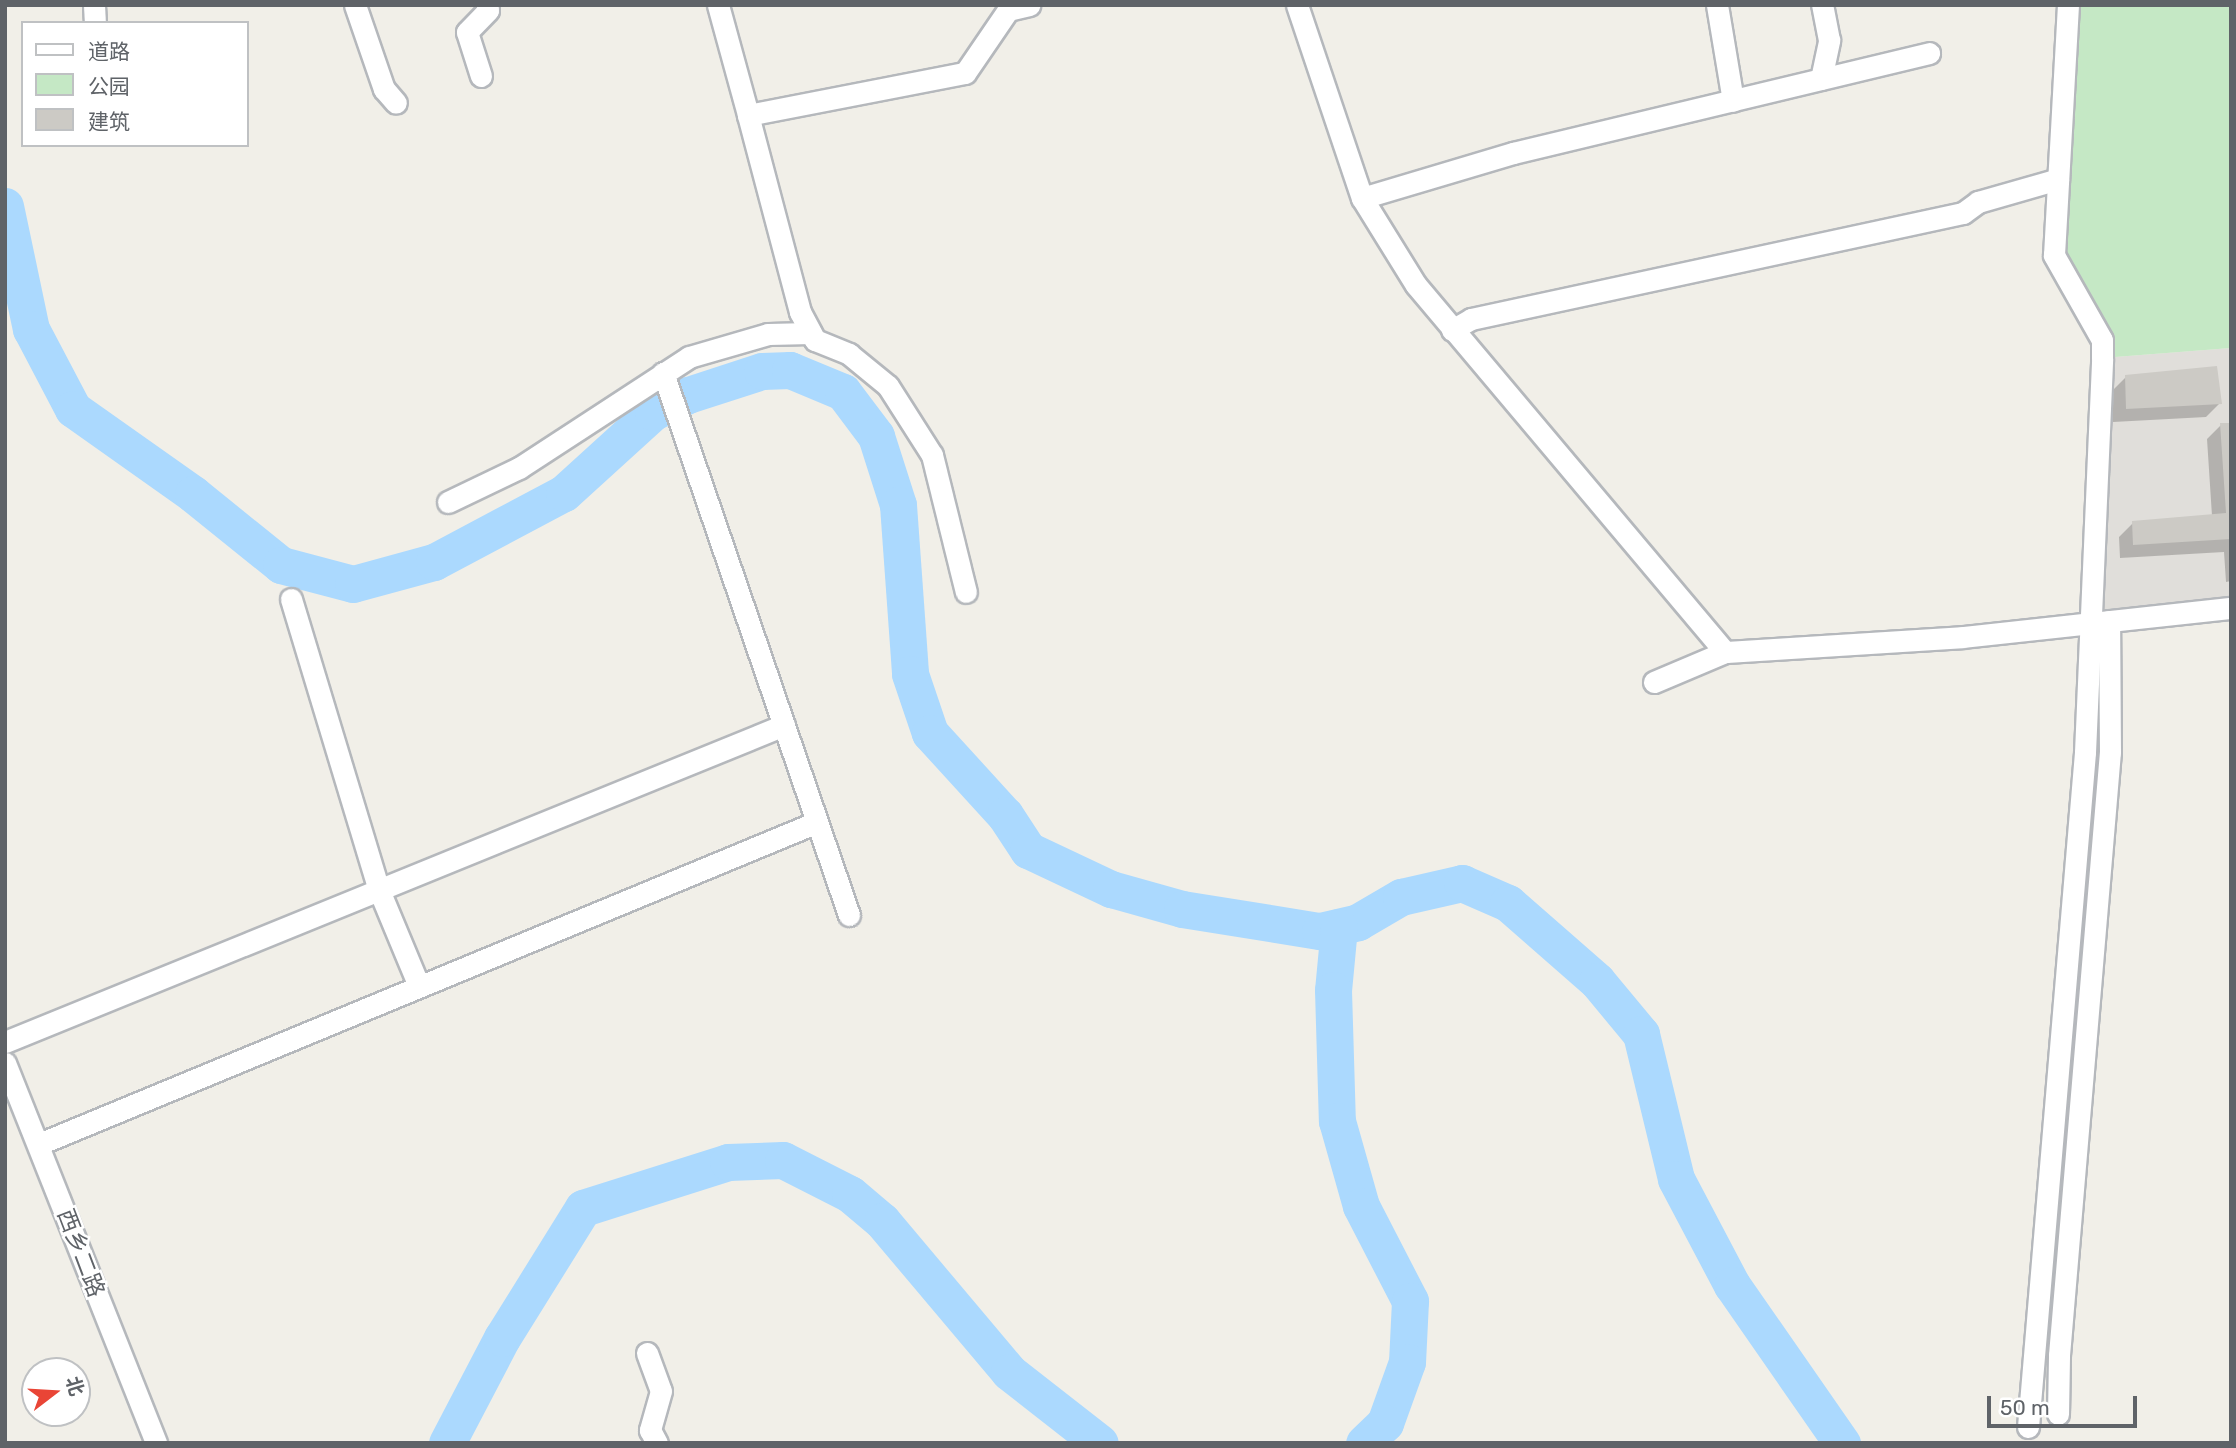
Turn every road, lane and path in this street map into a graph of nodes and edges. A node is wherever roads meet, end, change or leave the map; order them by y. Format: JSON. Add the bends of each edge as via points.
{"nodes":[{"id":1,"x":355,"y":5,"type":"edge"},
{"id":2,"x":487,"y":5,"type":"edge"},
{"id":3,"x":718,"y":5,"type":"edge"},
{"id":4,"x":1029,"y":5,"type":"edge"},
{"id":5,"x":1297,"y":5,"type":"edge"},
{"id":6,"x":1717,"y":5,"type":"edge"},
{"id":7,"x":1822,"y":5,"type":"edge"},
{"id":8,"x":2068,"y":5,"type":"edge"},
{"id":9,"x":1929,"y":53,"type":"dead end"},
{"id":10,"x":481,"y":76,"type":"dead end"},
{"id":11,"x":1821,"y":79,"type":"junction"},
{"id":12,"x":1733,"y":101,"type":"junction"},
{"id":13,"x":396,"y":103,"type":"dead end"},
{"id":14,"x":748,"y":115,"type":"junction"},
{"id":15,"x":2058,"y":179,"type":"junction"},
{"id":16,"x":1362,"y":198,"type":"junction"},
{"id":17,"x":1452,"y":330,"type":"junction"},
{"id":18,"x":811,"y":333,"type":"junction"},
{"id":19,"x":663,"y":373,"type":"junction"},
{"id":20,"x":448,"y":502,"type":"dead end"},
{"id":21,"x":966,"y":592,"type":"dead end"},
{"id":22,"x":291,"y":600,"type":"dead end"},
{"id":23,"x":2231,"y":608,"type":"edge"},
{"id":24,"x":2099,"y":622,"type":"junction"},
{"id":25,"x":1725,"y":652,"type":"junction"},
{"id":26,"x":1654,"y":682,"type":"dead end"},
{"id":27,"x":784,"y":725,"type":"junction"},
{"id":28,"x":817,"y":822,"type":"junction"},
{"id":29,"x":379,"y":890,"type":"junction"},
{"id":30,"x":849,"y":915,"type":"dead end"},
{"id":31,"x":419,"y":986,"type":"junction"},
{"id":32,"x":5,"y":1042,"type":"edge"},
{"id":33,"x":5,"y":1063,"type":"edge"},
{"id":34,"x":39,"y":1144,"type":"junction"},
{"id":35,"x":647,"y":1353,"type":"dead end"},
{"id":36,"x":2058,"y":1414,"type":"dead end"},
{"id":37,"x":2028,"y":1427,"type":"dead end"},
{"id":38,"x":156,"y":1443,"type":"edge"},
{"id":39,"x":657,"y":1443,"type":"edge"}],
"edges":[{"from":1,"to":13,"type":"street","via":[[384,89]]},
{"from":2,"to":10,"type":"street","via":[[488,10],[467,32]]},
{"from":3,"to":14,"type":"street"},
{"from":4,"to":14,"type":"street","via":[[1008,10],[965,73]]},
{"from":5,"to":16,"type":"street"},
{"from":6,"to":12,"type":"street"},
{"from":7,"to":11,"type":"street","via":[[1829,40]]},
{"from":8,"to":15,"type":"street"},
{"from":9,"to":11,"type":"street"},
{"from":11,"to":12,"type":"street"},
{"from":12,"to":16,"type":"street","via":[[1513,153]]},
{"from":14,"to":18,"type":"street","via":[[782,249]]},
{"from":15,"to":17,"type":"street","via":[[1978,202],[1963,213],[1471,320]]},
{"from":15,"to":24,"type":"street","via":[[2054,255],[2102,340]]},
{"from":16,"to":17,"type":"street","via":[[1416,285]]},
{"from":17,"to":25,"type":"street"},
{"from":18,"to":19,"type":"street","via":[[768,334],[689,356]]},
{"from":18,"to":21,"type":"street","via":[[815,340],[849,354],[888,386],[932,455]]},
{"from":19,"to":20,"type":"street","via":[[520,468]]},
{"from":19,"to":27,"type":"street"},
{"from":22,"to":29,"type":"street"},
{"from":23,"to":24,"type":"street"},
{"from":24,"to":25,"type":"street"},
{"from":24,"to":36,"type":"street","via":[[2110,752],[2059,1356]]},
{"from":24,"to":37,"type":"street"},
{"from":25,"to":26,"type":"street"},
{"from":27,"to":28,"type":"street"},
{"from":27,"to":29,"type":"street"},
{"from":28,"to":30,"type":"street"},
{"from":28,"to":31,"type":"street"},
{"from":29,"to":31,"type":"street"},
{"from":29,"to":32,"type":"street"},
{"from":31,"to":34,"type":"street"},
{"from":33,"to":34,"type":"street","name":"西乡二路"},
{"from":34,"to":38,"type":"street","name":"西乡二路"},
{"from":35,"to":39,"type":"street","via":[[661,1391],[650,1430]]}]}
